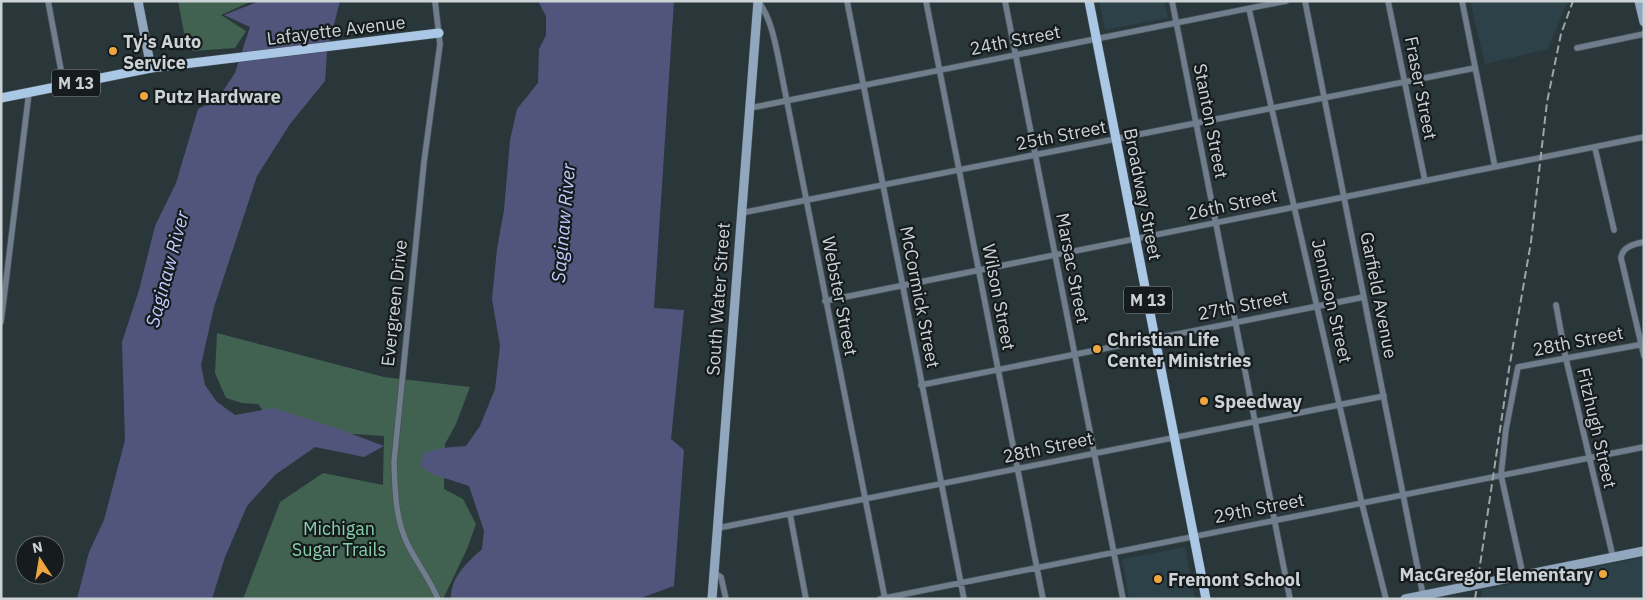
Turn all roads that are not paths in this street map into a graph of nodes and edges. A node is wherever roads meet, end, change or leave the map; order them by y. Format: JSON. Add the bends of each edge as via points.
{"nodes":[{"id":1,"x":48,"y":1,"type":"edge"},
{"id":2,"x":138,"y":1,"type":"edge"},
{"id":3,"x":435,"y":1,"type":"edge"},
{"id":4,"x":758,"y":1,"type":"edge"},
{"id":5,"x":847,"y":1,"type":"edge"},
{"id":6,"x":926,"y":1,"type":"edge"},
{"id":7,"x":1005,"y":1,"type":"edge"},
{"id":8,"x":1089,"y":1,"type":"edge"},
{"id":9,"x":1172,"y":1,"type":"edge"},
{"id":10,"x":1286,"y":1,"type":"edge"},
{"id":11,"x":1305,"y":1,"type":"edge"},
{"id":12,"x":1388,"y":1,"type":"edge"},
{"id":13,"x":1462,"y":1,"type":"edge"},
{"id":14,"x":1639,"y":1,"type":"edge"},
{"id":15,"x":1249,"y":9,"type":"junction"},
{"id":16,"x":1644,"y":22,"type":"edge"},
{"id":17,"x":1176,"y":24,"type":"junction"},
{"id":18,"x":439,"y":33,"type":"junction"},
{"id":19,"x":1644,"y":34,"type":"edge"},
{"id":20,"x":1096,"y":40,"type":"junction"},
{"id":21,"x":1577,"y":48,"type":"dead end"},
{"id":22,"x":1015,"y":55,"type":"junction"},
{"id":23,"x":151,"y":68,"type":"junction"},
{"id":24,"x":1475,"y":68,"type":"junction"},
{"id":25,"x":939,"y":70,"type":"junction"},
{"id":26,"x":1404,"y":82,"type":"junction"},
{"id":27,"x":64,"y":86,"type":"junction"},
{"id":28,"x":863,"y":86,"type":"junction"},
{"id":29,"x":29,"y":92,"type":"junction"},
{"id":30,"x":1325,"y":97,"type":"junction"},
{"id":31,"x":1,"y":98,"type":"edge"},
{"id":32,"x":786,"y":101,"type":"junction"},
{"id":33,"x":750,"y":108,"type":"junction"},
{"id":34,"x":1272,"y":108,"type":"junction"},
{"id":35,"x":1196,"y":123,"type":"junction"},
{"id":36,"x":1644,"y":137,"type":"edge"},
{"id":37,"x":1116,"y":140,"type":"junction"},
{"id":38,"x":1595,"y":148,"type":"junction"},
{"id":39,"x":1035,"y":155,"type":"junction"},
{"id":40,"x":1495,"y":167,"type":"junction"},
{"id":41,"x":958,"y":170,"type":"junction"},
{"id":42,"x":1425,"y":181,"type":"junction"},
{"id":43,"x":882,"y":185,"type":"junction"},
{"id":44,"x":1344,"y":197,"type":"junction"},
{"id":45,"x":806,"y":201,"type":"junction"},
{"id":46,"x":1295,"y":207,"type":"junction"},
{"id":47,"x":741,"y":213,"type":"junction"},
{"id":48,"x":1215,"y":223,"type":"junction"},
{"id":49,"x":1614,"y":230,"type":"dead end"},
{"id":50,"x":1136,"y":239,"type":"junction"},
{"id":51,"x":1644,"y":242,"type":"edge"},
{"id":52,"x":1055,"y":255,"type":"junction"},
{"id":53,"x":978,"y":271,"type":"junction"},
{"id":54,"x":902,"y":285,"type":"junction"},
{"id":55,"x":1364,"y":297,"type":"junction"},
{"id":56,"x":825,"y":301,"type":"junction"},
{"id":57,"x":1556,"y":305,"type":"dead end"},
{"id":58,"x":1318,"y":306,"type":"junction"},
{"id":59,"x":1,"y":322,"type":"edge"},
{"id":60,"x":1235,"y":322,"type":"junction"},
{"id":61,"x":1156,"y":338,"type":"junction"},
{"id":62,"x":1642,"y":344,"type":"edge"},
{"id":63,"x":1075,"y":354,"type":"junction"},
{"id":64,"x":1644,"y":356,"type":"edge"},
{"id":65,"x":1566,"y":359,"type":"junction"},
{"id":66,"x":998,"y":370,"type":"junction"},
{"id":67,"x":922,"y":385,"type":"junction"},
{"id":68,"x":1384,"y":396,"type":"junction"},
{"id":69,"x":1340,"y":404,"type":"junction"},
{"id":70,"x":1255,"y":420,"type":"junction"},
{"id":71,"x":1175,"y":437,"type":"junction"},
{"id":72,"x":1644,"y":447,"type":"edge"},
{"id":73,"x":1094,"y":453,"type":"junction"},
{"id":74,"x":1589,"y":458,"type":"junction"},
{"id":75,"x":1017,"y":469,"type":"junction"},
{"id":76,"x":1501,"y":475,"type":"junction"},
{"id":77,"x":941,"y":484,"type":"junction"},
{"id":78,"x":1403,"y":495,"type":"junction"},
{"id":79,"x":866,"y":499,"type":"junction"},
{"id":80,"x":1362,"y":504,"type":"junction"},
{"id":81,"x":790,"y":514,"type":"junction"},
{"id":82,"x":1274,"y":520,"type":"junction"},
{"id":83,"x":718,"y":528,"type":"junction"},
{"id":84,"x":1194,"y":536,"type":"junction"},
{"id":85,"x":1644,"y":551,"type":"edge"},
{"id":86,"x":1114,"y":552,"type":"junction"},
{"id":87,"x":1612,"y":557,"type":"junction"},
{"id":88,"x":1037,"y":568,"type":"junction"},
{"id":89,"x":714,"y":574,"type":"junction"},
{"id":90,"x":1523,"y":575,"type":"junction"},
{"id":91,"x":961,"y":583,"type":"junction"},
{"id":92,"x":1423,"y":595,"type":"junction"},
{"id":93,"x":884,"y":598,"type":"edge"},
{"id":94,"x":438,"y":599,"type":"edge"},
{"id":95,"x":712,"y":599,"type":"edge"},
{"id":96,"x":726,"y":599,"type":"edge"},
{"id":97,"x":806,"y":599,"type":"edge"},
{"id":98,"x":964,"y":599,"type":"edge"},
{"id":99,"x":1043,"y":599,"type":"edge"},
{"id":100,"x":1123,"y":599,"type":"edge"},
{"id":101,"x":1206,"y":599,"type":"edge"},
{"id":102,"x":1290,"y":599,"type":"edge"},
{"id":103,"x":1386,"y":599,"type":"edge"},
{"id":104,"x":1405,"y":599,"type":"edge"}],
"edges":[{"from":1,"to":27,"type":"street"},
{"from":2,"to":23,"type":"street"},
{"from":3,"to":18,"type":"street","name":"Evergreen Drive"},
{"from":4,"to":32,"type":"street","name":"Webster Street","via":[[772,29]]},
{"from":4,"to":33,"type":"street","name":"South Water Street"},
{"from":5,"to":28,"type":"street","name":"McCormick Street"},
{"from":6,"to":25,"type":"street","name":"Wilson Street"},
{"from":7,"to":22,"type":"street","name":"Marsac Street"},
{"from":8,"to":20,"type":"main road","name":"Broadway Street","number":"M 13"},
{"from":9,"to":17,"type":"street","name":"Stanton Street"},
{"from":10,"to":15,"type":"street","name":"24th Street"},
{"from":11,"to":30,"type":"street","name":"Garfield Avenue"},
{"from":12,"to":26,"type":"street","name":"Fraser Street"},
{"from":13,"to":24,"type":"street"},
{"from":14,"to":16,"type":"street"},
{"from":15,"to":17,"type":"street","name":"24th Street"},
{"from":15,"to":34,"type":"street","name":"Jennison Street"},
{"from":17,"to":20,"type":"street","name":"24th Street"},
{"from":17,"to":35,"type":"street","name":"Stanton Street"},
{"from":18,"to":23,"type":"main road","name":"Lafayette Avenue","number":"M 13"},
{"from":18,"to":94,"type":"street","name":"Evergreen Drive","via":[[394,462],[400,524]]},
{"from":19,"to":21,"type":"street"},
{"from":20,"to":22,"type":"street","name":"24th Street"},
{"from":20,"to":37,"type":"main road","name":"Broadway Street","number":"M 13"},
{"from":22,"to":25,"type":"street","name":"24th Street"},
{"from":22,"to":39,"type":"street","name":"Marsac Street"},
{"from":23,"to":27,"type":"main road","number":"M 13"},
{"from":24,"to":26,"type":"street","name":"25th Street"},
{"from":24,"to":40,"type":"street"},
{"from":25,"to":28,"type":"street","name":"24th Street"},
{"from":25,"to":41,"type":"street","name":"Wilson Street"},
{"from":26,"to":30,"type":"street","name":"25th Street"},
{"from":26,"to":42,"type":"street","name":"Fraser Street"},
{"from":27,"to":29,"type":"main road","number":"M 13"},
{"from":28,"to":32,"type":"street","name":"24th Street"},
{"from":28,"to":43,"type":"street","name":"McCormick Street"},
{"from":29,"to":31,"type":"main road","number":"M 13"},
{"from":29,"to":59,"type":"street"},
{"from":30,"to":34,"type":"street","name":"25th Street"},
{"from":30,"to":44,"type":"street","name":"Garfield Avenue"},
{"from":32,"to":33,"type":"street","name":"24th Street"},
{"from":32,"to":45,"type":"street","name":"Webster Street"},
{"from":33,"to":47,"type":"street","name":"South Water Street"},
{"from":34,"to":35,"type":"street","name":"25th Street"},
{"from":34,"to":46,"type":"street","name":"Jennison Street"},
{"from":35,"to":37,"type":"street","name":"25th Street"},
{"from":35,"to":48,"type":"street","name":"Stanton Street"},
{"from":36,"to":38,"type":"street","name":"26th Street"},
{"from":37,"to":39,"type":"street","name":"25th Street"},
{"from":37,"to":50,"type":"main road","name":"Broadway Street","number":"M 13"},
{"from":38,"to":40,"type":"street","name":"26th Street"},
{"from":38,"to":49,"type":"street"},
{"from":39,"to":41,"type":"street","name":"25th Street"},
{"from":39,"to":52,"type":"street","name":"Marsac Street"},
{"from":40,"to":42,"type":"street","name":"26th Street"},
{"from":41,"to":43,"type":"street","name":"25th Street"},
{"from":41,"to":53,"type":"street","name":"Wilson Street"},
{"from":42,"to":44,"type":"street","name":"26th Street"},
{"from":43,"to":45,"type":"street","name":"25th Street"},
{"from":43,"to":54,"type":"street","name":"McCormick Street"},
{"from":44,"to":46,"type":"street","name":"26th Street"},
{"from":44,"to":55,"type":"street","name":"Garfield Avenue"},
{"from":45,"to":47,"type":"street","name":"25th Street"},
{"from":45,"to":56,"type":"street","name":"Webster Street"},
{"from":46,"to":48,"type":"street","name":"26th Street"},
{"from":46,"to":58,"type":"street","name":"Jennison Street"},
{"from":47,"to":83,"type":"street","name":"South Water Street"},
{"from":48,"to":50,"type":"street","name":"26th Street"},
{"from":48,"to":60,"type":"street","name":"Stanton Street"},
{"from":50,"to":52,"type":"street","name":"26th Street"},
{"from":50,"to":61,"type":"main road","name":"Broadway Street","number":"M 13"},
{"from":51,"to":62,"type":"street","via":[[1623,251],[1622,263]]},
{"from":52,"to":53,"type":"street","name":"26th Street"},
{"from":52,"to":63,"type":"street","name":"Marsac Street"},
{"from":53,"to":54,"type":"street","name":"26th Street"},
{"from":53,"to":66,"type":"street","name":"Wilson Street"},
{"from":54,"to":56,"type":"street","name":"26th Street"},
{"from":54,"to":67,"type":"street","name":"McCormick Street"},
{"from":55,"to":58,"type":"street","name":"27th Street"},
{"from":55,"to":68,"type":"street","name":"Garfield Avenue"},
{"from":56,"to":79,"type":"street","name":"Webster Street"},
{"from":57,"to":65,"type":"street","name":"Fitzhugh Street"},
{"from":58,"to":60,"type":"street","name":"27th Street"},
{"from":58,"to":69,"type":"street","name":"Jennison Street"},
{"from":60,"to":61,"type":"street","name":"27th Street"},
{"from":60,"to":70,"type":"street","name":"Stanton Street"},
{"from":61,"to":63,"type":"street","name":"27th Street"},
{"from":61,"to":71,"type":"main road","name":"Broadway Street","number":"M 13"},
{"from":62,"to":64,"type":"street"},
{"from":62,"to":65,"type":"street","name":"28th Street"},
{"from":63,"to":66,"type":"street","name":"27th Street"},
{"from":63,"to":73,"type":"street","name":"Marsac Street"},
{"from":65,"to":74,"type":"street","name":"Fitzhugh Street"},
{"from":65,"to":76,"type":"street","name":"28th Street","via":[[1518,367]]},
{"from":66,"to":67,"type":"street","name":"27th Street"},
{"from":66,"to":75,"type":"street","name":"Wilson Street"},
{"from":67,"to":77,"type":"street","name":"McCormick Street"},
{"from":68,"to":69,"type":"street","name":"28th Street"},
{"from":68,"to":78,"type":"street","name":"Garfield Avenue"},
{"from":69,"to":70,"type":"street","name":"28th Street"},
{"from":69,"to":80,"type":"street","name":"Jennison Street"},
{"from":70,"to":71,"type":"street","name":"28th Street"},
{"from":70,"to":82,"type":"street","name":"Stanton Street"},
{"from":71,"to":73,"type":"street","name":"28th Street"},
{"from":71,"to":84,"type":"main road","name":"Broadway Street","number":"M 13"},
{"from":72,"to":74,"type":"street","name":"29th Street"},
{"from":73,"to":75,"type":"street","name":"28th Street"},
{"from":73,"to":86,"type":"street","name":"Marsac Street"},
{"from":74,"to":76,"type":"street","name":"29th Street"},
{"from":74,"to":87,"type":"street","name":"Fitzhugh Street"},
{"from":75,"to":77,"type":"street","name":"28th Street"},
{"from":75,"to":88,"type":"street","name":"Wilson Street"},
{"from":76,"to":78,"type":"street","name":"29th Street"},
{"from":76,"to":90,"type":"street"},
{"from":77,"to":79,"type":"street","name":"28th Street"},
{"from":77,"to":91,"type":"street","name":"McCormick Street"},
{"from":78,"to":80,"type":"street","name":"29th Street"},
{"from":78,"to":92,"type":"street","name":"Garfield Avenue"},
{"from":79,"to":81,"type":"street","name":"28th Street"},
{"from":79,"to":93,"type":"street","name":"Webster Street"},
{"from":80,"to":82,"type":"street","name":"29th Street"},
{"from":80,"to":103,"type":"street","name":"Jennison Street"},
{"from":81,"to":83,"type":"street","name":"28th Street"},
{"from":81,"to":97,"type":"street"},
{"from":82,"to":84,"type":"street","name":"29th Street"},
{"from":82,"to":102,"type":"street","name":"Stanton Street"},
{"from":83,"to":89,"type":"street","name":"South Water Street"},
{"from":84,"to":86,"type":"street","name":"29th Street"},
{"from":84,"to":101,"type":"main road","name":"Broadway Street","number":"M 13"},
{"from":85,"to":87,"type":"street"},
{"from":86,"to":88,"type":"street","name":"29th Street"},
{"from":86,"to":100,"type":"street","name":"Marsac Street"},
{"from":87,"to":90,"type":"street"},
{"from":88,"to":91,"type":"street","name":"29th Street"},
{"from":88,"to":99,"type":"street","name":"Wilson Street"},
{"from":89,"to":95,"type":"street","name":"South Water Street"},
{"from":89,"to":96,"type":"street","via":[[721,577]]},
{"from":90,"to":92,"type":"street"},
{"from":91,"to":93,"type":"street","name":"29th Street"},
{"from":91,"to":98,"type":"street","name":"McCormick Street"},
{"from":92,"to":104,"type":"street"}]}
